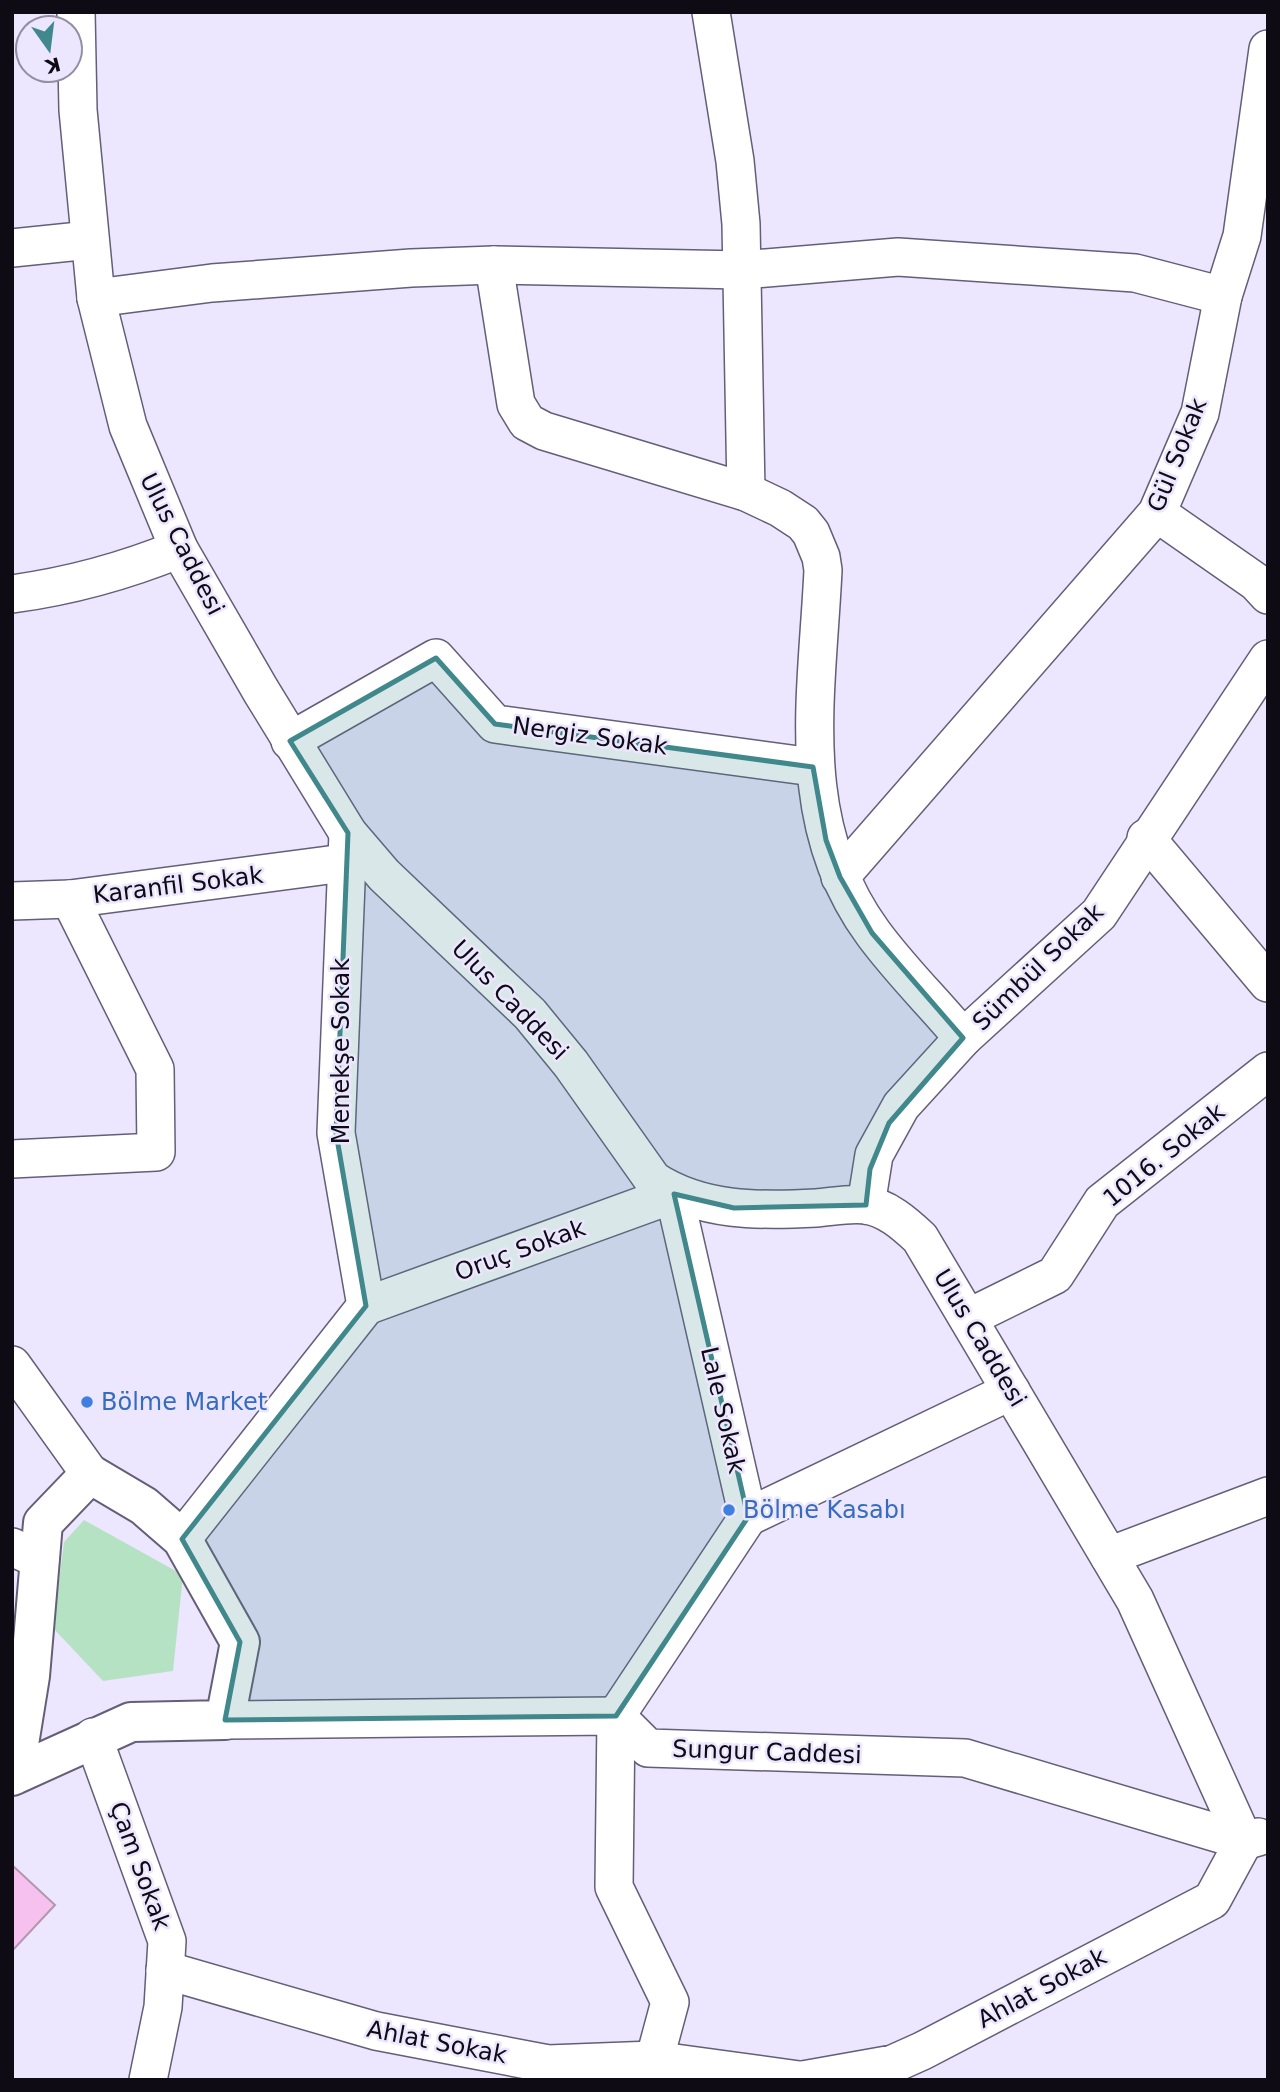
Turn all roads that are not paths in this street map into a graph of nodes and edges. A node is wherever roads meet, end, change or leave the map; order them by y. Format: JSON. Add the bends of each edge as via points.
{"nodes":[{"id":1,"x":76,"y":12,"type":"edge"},
{"id":2,"x":711,"y":12,"type":"edge"},
{"id":3,"x":1268,"y":49,"type":"edge"},
{"id":4,"x":90,"y":240,"type":"junction"},
{"id":5,"x":12,"y":248,"type":"edge"},
{"id":6,"x":494,"y":265,"type":"junction"},
{"id":7,"x":742,"y":270,"type":"junction"},
{"id":8,"x":1223,"y":296,"type":"junction"},
{"id":9,"x":96,"y":298,"type":"junction"},
{"id":10,"x":746,"y":492,"type":"junction"},
{"id":11,"x":1157,"y":513,"type":"junction"},
{"id":12,"x":180,"y":549,"type":"junction"},
{"id":13,"x":12,"y":594,"type":"edge"},
{"id":14,"x":1268,"y":595,"type":"edge"},
{"id":15,"x":1268,"y":659,"type":"edge"},
{"id":16,"x":290,"y":741,"type":"junction"},
{"id":17,"x":813,"y":767,"type":"junction"},
{"id":18,"x":1146,"y":838,"type":"junction"},
{"id":19,"x":346,"y":848,"type":"junction"},
{"id":20,"x":840,"y":877,"type":"junction"},
{"id":21,"x":70,"y":899,"type":"junction"},
{"id":22,"x":12,"y":901,"type":"edge"},
{"id":23,"x":1268,"y":983,"type":"edge"},
{"id":24,"x":963,"y":1038,"type":"junction"},
{"id":25,"x":1268,"y":1071,"type":"edge"},
{"id":26,"x":12,"y":1159,"type":"edge"},
{"id":27,"x":674,"y":1194,"type":"junction"},
{"id":28,"x":866,"y":1205,"type":"junction"},
{"id":29,"x":366,"y":1306,"type":"junction"},
{"id":30,"x":968,"y":1318,"type":"junction"},
{"id":31,"x":12,"y":1365,"type":"edge"},
{"id":32,"x":1012,"y":1391,"type":"junction"},
{"id":33,"x":90,"y":1475,"type":"junction"},
{"id":34,"x":1268,"y":1496,"type":"edge"},
{"id":35,"x":748,"y":1517,"type":"junction"},
{"id":36,"x":182,"y":1539,"type":"junction"},
{"id":37,"x":26,"y":1553,"type":"edge"},
{"id":38,"x":1109,"y":1556,"type":"junction"},
{"id":39,"x":21,"y":1673,"type":"edge"},
{"id":40,"x":615,"y":1716,"type":"junction"},
{"id":41,"x":225,"y":1720,"type":"junction"},
{"id":42,"x":93,"y":1737,"type":"junction"},
{"id":43,"x":13,"y":1776,"type":"edge"},
{"id":44,"x":1256,"y":1838,"type":"edge"},
{"id":45,"x":165,"y":1970,"type":"junction"},
{"id":46,"x":651,"y":2070,"type":"edge"},
{"id":47,"x":893,"y":2072,"type":"edge"},
{"id":48,"x":148,"y":2080,"type":"edge"},
{"id":49,"x":801,"y":2080,"type":"edge"}],
"edges":[{"from":1,"to":4,"type":"street","name":"Ulus Caddesi","via":[[78,110]]},
{"from":2,"to":7,"type":"street","via":[[735,161]]},
{"from":3,"to":8,"type":"street","name":"Gül Sokak","via":[[1242,236]]},
{"from":4,"to":5,"type":"street"},
{"from":4,"to":9,"type":"street","name":"Ulus Caddesi"},
{"from":6,"to":7,"type":"street"},
{"from":6,"to":9,"type":"street","via":[[328,273]]},
{"from":6,"to":10,"type":"street","via":[[516,404],[527,422]]},
{"from":7,"to":8,"type":"street","via":[[898,257],[1135,273]]},
{"from":7,"to":10,"type":"street"},
{"from":8,"to":11,"type":"street","name":"Gül Sokak","via":[[1200,413]]},
{"from":9,"to":12,"type":"street","name":"Ulus Caddesi","via":[[128,426]]},
{"from":10,"to":17,"type":"street","via":[[803,523],[821,557]]},
{"from":11,"to":14,"type":"street"},
{"from":11,"to":20,"type":"street","name":"Gül Sokak"},
{"from":12,"to":13,"type":"street","via":[[89,581]]},
{"from":12,"to":16,"type":"street","name":"Ulus Caddesi"},
{"from":15,"to":18,"type":"street","name":"Sümbül Sokak"},
{"from":16,"to":17,"type":"street","name":"Nergiz Sokak","via":[[436,658],[495,724]]},
{"from":16,"to":19,"type":"street","name":"Ulus Caddesi"},
{"from":17,"to":20,"type":"street","via":[[826,840]]},
{"from":18,"to":23,"type":"street"},
{"from":18,"to":24,"type":"street","name":"Sümbül Sokak","via":[[1099,914]]},
{"from":19,"to":21,"type":"street","name":"Karanfil Sokak"},
{"from":19,"to":27,"type":"street","name":"Ulus Caddesi","via":[[384,875],[530,1014],[653,1180]]},
{"from":19,"to":29,"type":"street","name":"Menekşe Sokak","via":[[336,1133]]},
{"from":20,"to":24,"type":"street","via":[[872,933]]},
{"from":21,"to":22,"type":"street","name":"Karanfil Sokak"},
{"from":21,"to":26,"type":"street","via":[[155,1069],[156,1152]]},
{"from":24,"to":28,"type":"street","name":"Sümbül Sokak","via":[[889,1123],[874,1154]]},
{"from":25,"to":30,"type":"street","name":"1016. Sokak","via":[[1102,1202],[1055,1275]]},
{"from":27,"to":28,"type":"street","name":"Ulus Caddesi","via":[[734,1208]]},
{"from":27,"to":29,"type":"street","name":"Oruç Sokak"},
{"from":27,"to":35,"type":"street","name":"Lale Sokak"},
{"from":28,"to":30,"type":"street","name":"Ulus Caddesi","via":[[886,1211],[920,1238]]},
{"from":29,"to":36,"type":"street"},
{"from":30,"to":32,"type":"street","name":"Ulus Caddesi"},
{"from":31,"to":33,"type":"street"},
{"from":32,"to":35,"type":"street"},
{"from":32,"to":38,"type":"street","name":"Ulus Caddesi"},
{"from":33,"to":36,"type":"street","via":[[144,1506]]},
{"from":33,"to":37,"type":"street","via":[[43,1523]]},
{"from":34,"to":38,"type":"street"},
{"from":35,"to":40,"type":"street"},
{"from":36,"to":41,"type":"street","via":[[240,1643]]},
{"from":37,"to":39,"type":"street"},
{"from":38,"to":44,"type":"street","name":"Ulus Caddesi"},
{"from":39,"to":43,"type":"street"},
{"from":40,"to":41,"type":"street"},
{"from":40,"to":44,"type":"street","name":"Sungur Caddesi","via":[[648,1748],[965,1758]]},
{"from":40,"to":46,"type":"street","via":[[614,1887],[670,2003]]},
{"from":41,"to":42,"type":"street","via":[[131,1722]]},
{"from":42,"to":43,"type":"street"},
{"from":42,"to":45,"type":"street","name":"Çam Sokak","via":[[167,1941]]},
{"from":44,"to":47,"type":"street","name":"Ahlat Sokak","via":[[1212,1900]]},
{"from":45,"to":46,"type":"street","name":"Ahlat Sokak","via":[[376,2031],[548,2064]]},
{"from":45,"to":48,"type":"street","name":"Çam Sokak","via":[[163,2007]]},
{"from":46,"to":49,"type":"street","name":"Ahlat Sokak"},
{"from":47,"to":49,"type":"street","name":"Ahlat Sokak"}]}
